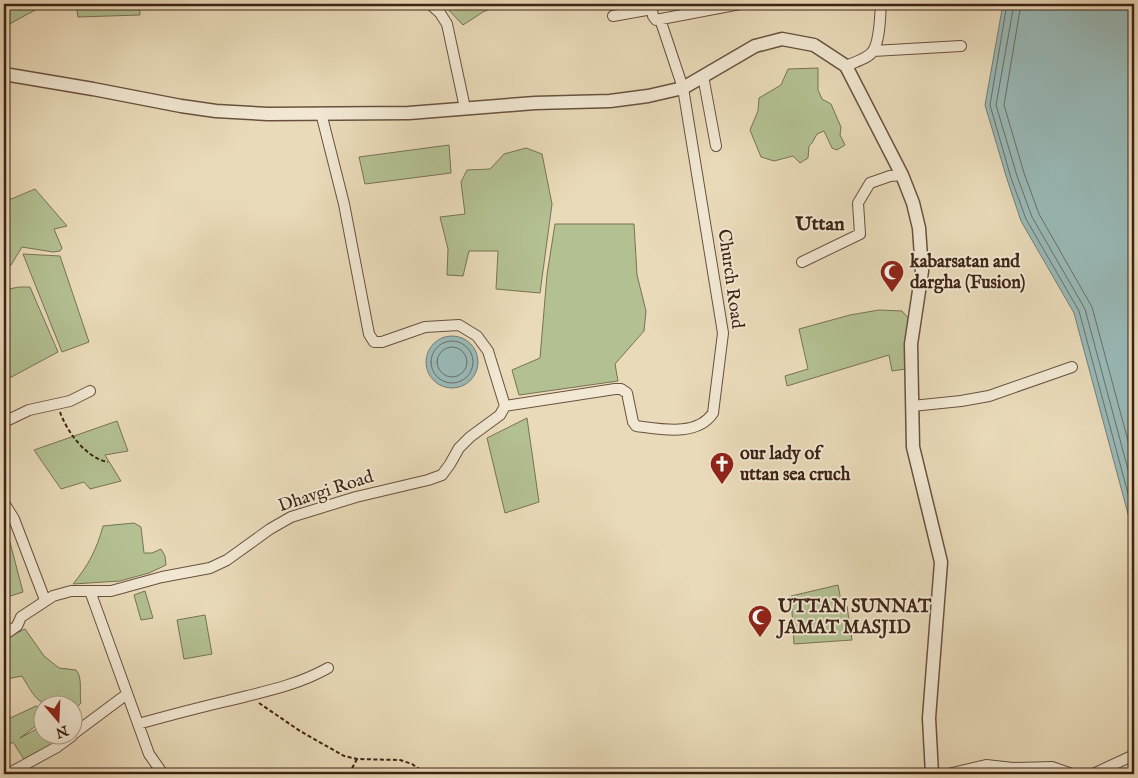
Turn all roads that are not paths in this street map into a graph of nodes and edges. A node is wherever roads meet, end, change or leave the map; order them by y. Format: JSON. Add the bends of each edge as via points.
{"nodes":[{"id":1,"x":430,"y":4,"type":"edge"},
{"id":2,"x":740,"y":4,"type":"edge"},
{"id":3,"x":881,"y":4,"type":"edge"},
{"id":4,"x":651,"y":6,"type":"edge"},
{"id":5,"x":613,"y":16,"type":"dead end"},
{"id":6,"x":660,"y":19,"type":"junction"},
{"id":7,"x":961,"y":46,"type":"dead end"},
{"id":8,"x":873,"y":51,"type":"junction"},
{"id":9,"x":846,"y":66,"type":"junction"},
{"id":10,"x":4,"y":74,"type":"edge"},
{"id":11,"x":703,"y":76,"type":"junction"},
{"id":12,"x":683,"y":88,"type":"junction"},
{"id":13,"x":466,"y":108,"type":"junction"},
{"id":14,"x":321,"y":113,"type":"junction"},
{"id":15,"x":716,"y":146,"type":"dead end"},
{"id":16,"x":902,"y":175,"type":"junction"},
{"id":17,"x":802,"y":262,"type":"dead end"},
{"id":18,"x":1072,"y":367,"type":"dead end"},
{"id":19,"x":90,"y":391,"type":"dead end"},
{"id":20,"x":505,"y":406,"type":"junction"},
{"id":21,"x":912,"y":406,"type":"junction"},
{"id":22,"x":4,"y":422,"type":"edge"},
{"id":23,"x":4,"y":504,"type":"edge"},
{"id":24,"x":90,"y":591,"type":"junction"},
{"id":25,"x":44,"y":600,"type":"junction"},
{"id":26,"x":4,"y":635,"type":"edge"},
{"id":27,"x":328,"y":668,"type":"dead end"},
{"id":28,"x":127,"y":694,"type":"junction"},
{"id":29,"x":138,"y":724,"type":"junction"},
{"id":30,"x":82,"y":728,"type":"edge"},
{"id":31,"x":57,"y":746,"type":"edge"},
{"id":32,"x":1134,"y":755,"type":"edge"},
{"id":33,"x":8,"y":774,"type":"edge"},
{"id":34,"x":163,"y":774,"type":"edge"},
{"id":35,"x":932,"y":774,"type":"edge"},
{"id":36,"x":950,"y":774,"type":"edge"},
{"id":37,"x":1072,"y":774,"type":"edge"},
{"id":38,"x":1094,"y":774,"type":"edge"}],
"edges":[{"from":1,"to":13,"type":"street","via":[[447,24]]},
{"from":2,"to":6,"type":"street"},
{"from":3,"to":8,"type":"street"},
{"from":4,"to":5,"type":"street"},
{"from":4,"to":6,"type":"street","via":[[654,18]]},
{"from":6,"to":12,"type":"street"},
{"from":7,"to":8,"type":"street"},
{"from":8,"to":9,"type":"street"},
{"from":9,"to":11,"type":"street","via":[[814,45],[782,39],[754,46]]},
{"from":9,"to":16,"type":"street"},
{"from":10,"to":14,"type":"street","via":[[216,111]]},
{"from":11,"to":12,"type":"street"},
{"from":11,"to":15,"type":"street"},
{"from":12,"to":13,"type":"street","via":[[610,101]]},
{"from":12,"to":20,"type":"street","name":"Church Road","via":[[723,333],[713,413],[702,425],[673,430],[636,426],[627,393],[621,389]]},
{"from":13,"to":14,"type":"street","via":[[409,113]]},
{"from":14,"to":20,"type":"street","via":[[344,204],[369,334],[374,342],[425,328],[460,325],[477,336],[488,351]]},
{"from":16,"to":17,"type":"street","via":[[870,184],[858,202],[860,234]]},
{"from":16,"to":21,"type":"street","via":[[914,203],[922,271],[911,344]]},
{"from":18,"to":21,"type":"street","via":[[989,396]]},
{"from":19,"to":22,"type":"street","via":[[70,401],[29,410]]},
{"from":20,"to":24,"type":"street","name":"Dhavgi Road","via":[[500,415],[459,448],[442,475],[356,496],[291,517],[210,568],[111,591]]},
{"from":21,"to":35,"type":"street","via":[[913,447],[940,562],[929,718]]},
{"from":23,"to":25,"type":"street","via":[[14,519]]},
{"from":24,"to":25,"type":"street","name":"Dhavgi Road","via":[[71,591]]},
{"from":24,"to":28,"type":"street"},
{"from":25,"to":26,"type":"street","name":"Dhavgi Road"},
{"from":27,"to":29,"type":"street","via":[[284,688]]},
{"from":28,"to":29,"type":"street"},
{"from":28,"to":30,"type":"street"},
{"from":29,"to":34,"type":"street","via":[[149,754]]},
{"from":31,"to":33,"type":"street"},
{"from":32,"to":38,"type":"street"},
{"from":36,"to":37,"type":"street","via":[[981,765],[1052,767]]}]}
